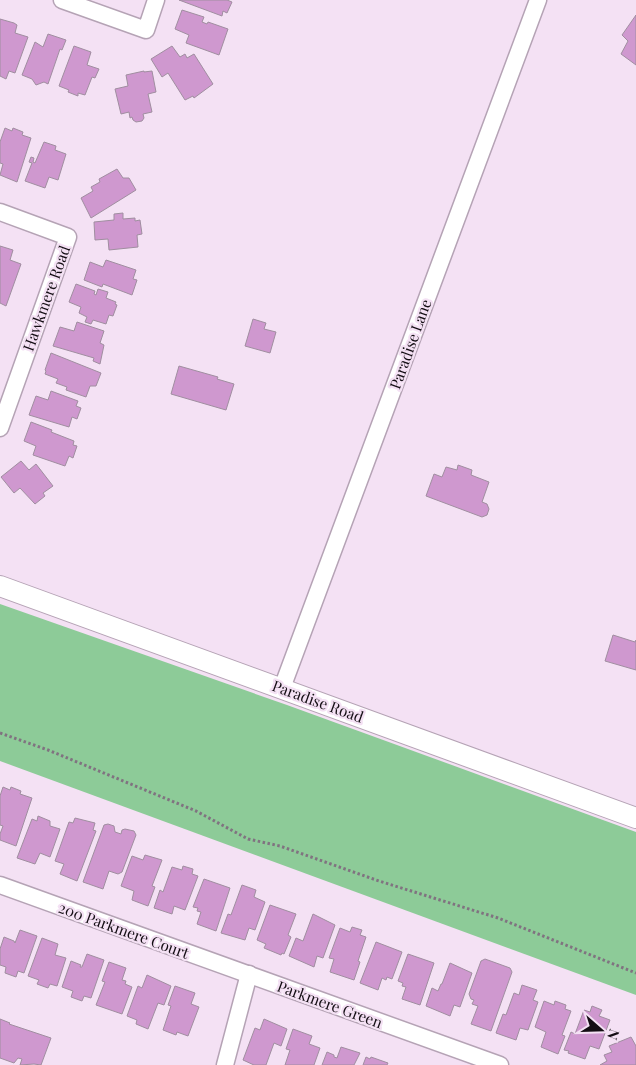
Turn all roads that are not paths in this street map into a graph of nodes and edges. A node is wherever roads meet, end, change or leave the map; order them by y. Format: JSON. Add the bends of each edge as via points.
{"nodes":[{"id":1,"x":62,"y":0,"type":"edge"},
{"id":2,"x":156,"y":0,"type":"edge"},
{"id":3,"x":538,"y":0,"type":"edge"},
{"id":4,"x":0,"y":212,"type":"edge"},
{"id":5,"x":0,"y":428,"type":"edge"},
{"id":6,"x":0,"y":586,"type":"edge"},
{"id":7,"x":282,"y":688,"type":"junction"},
{"id":8,"x":636,"y":818,"type":"edge"},
{"id":9,"x":0,"y":886,"type":"edge"},
{"id":10,"x":249,"y":974,"type":"junction"},
{"id":11,"x":225,"y":1065,"type":"edge"},
{"id":12,"x":500,"y":1065,"type":"edge"}],
"edges":[{"from":1,"to":2,"type":"street","via":[[146,30]]},
{"from":3,"to":7,"type":"street","name":"Paradise Lane"},
{"from":4,"to":5,"type":"street","name":"Hawkmere Road","via":[[68,237]]},
{"from":6,"to":7,"type":"street","name":"Paradise Road"},
{"from":7,"to":8,"type":"street","name":"Paradise Road"},
{"from":9,"to":10,"type":"street","name":"200 Parkmere Court"},
{"from":10,"to":11,"type":"street"},
{"from":10,"to":12,"type":"street","name":"Parkmere Green"}]}
